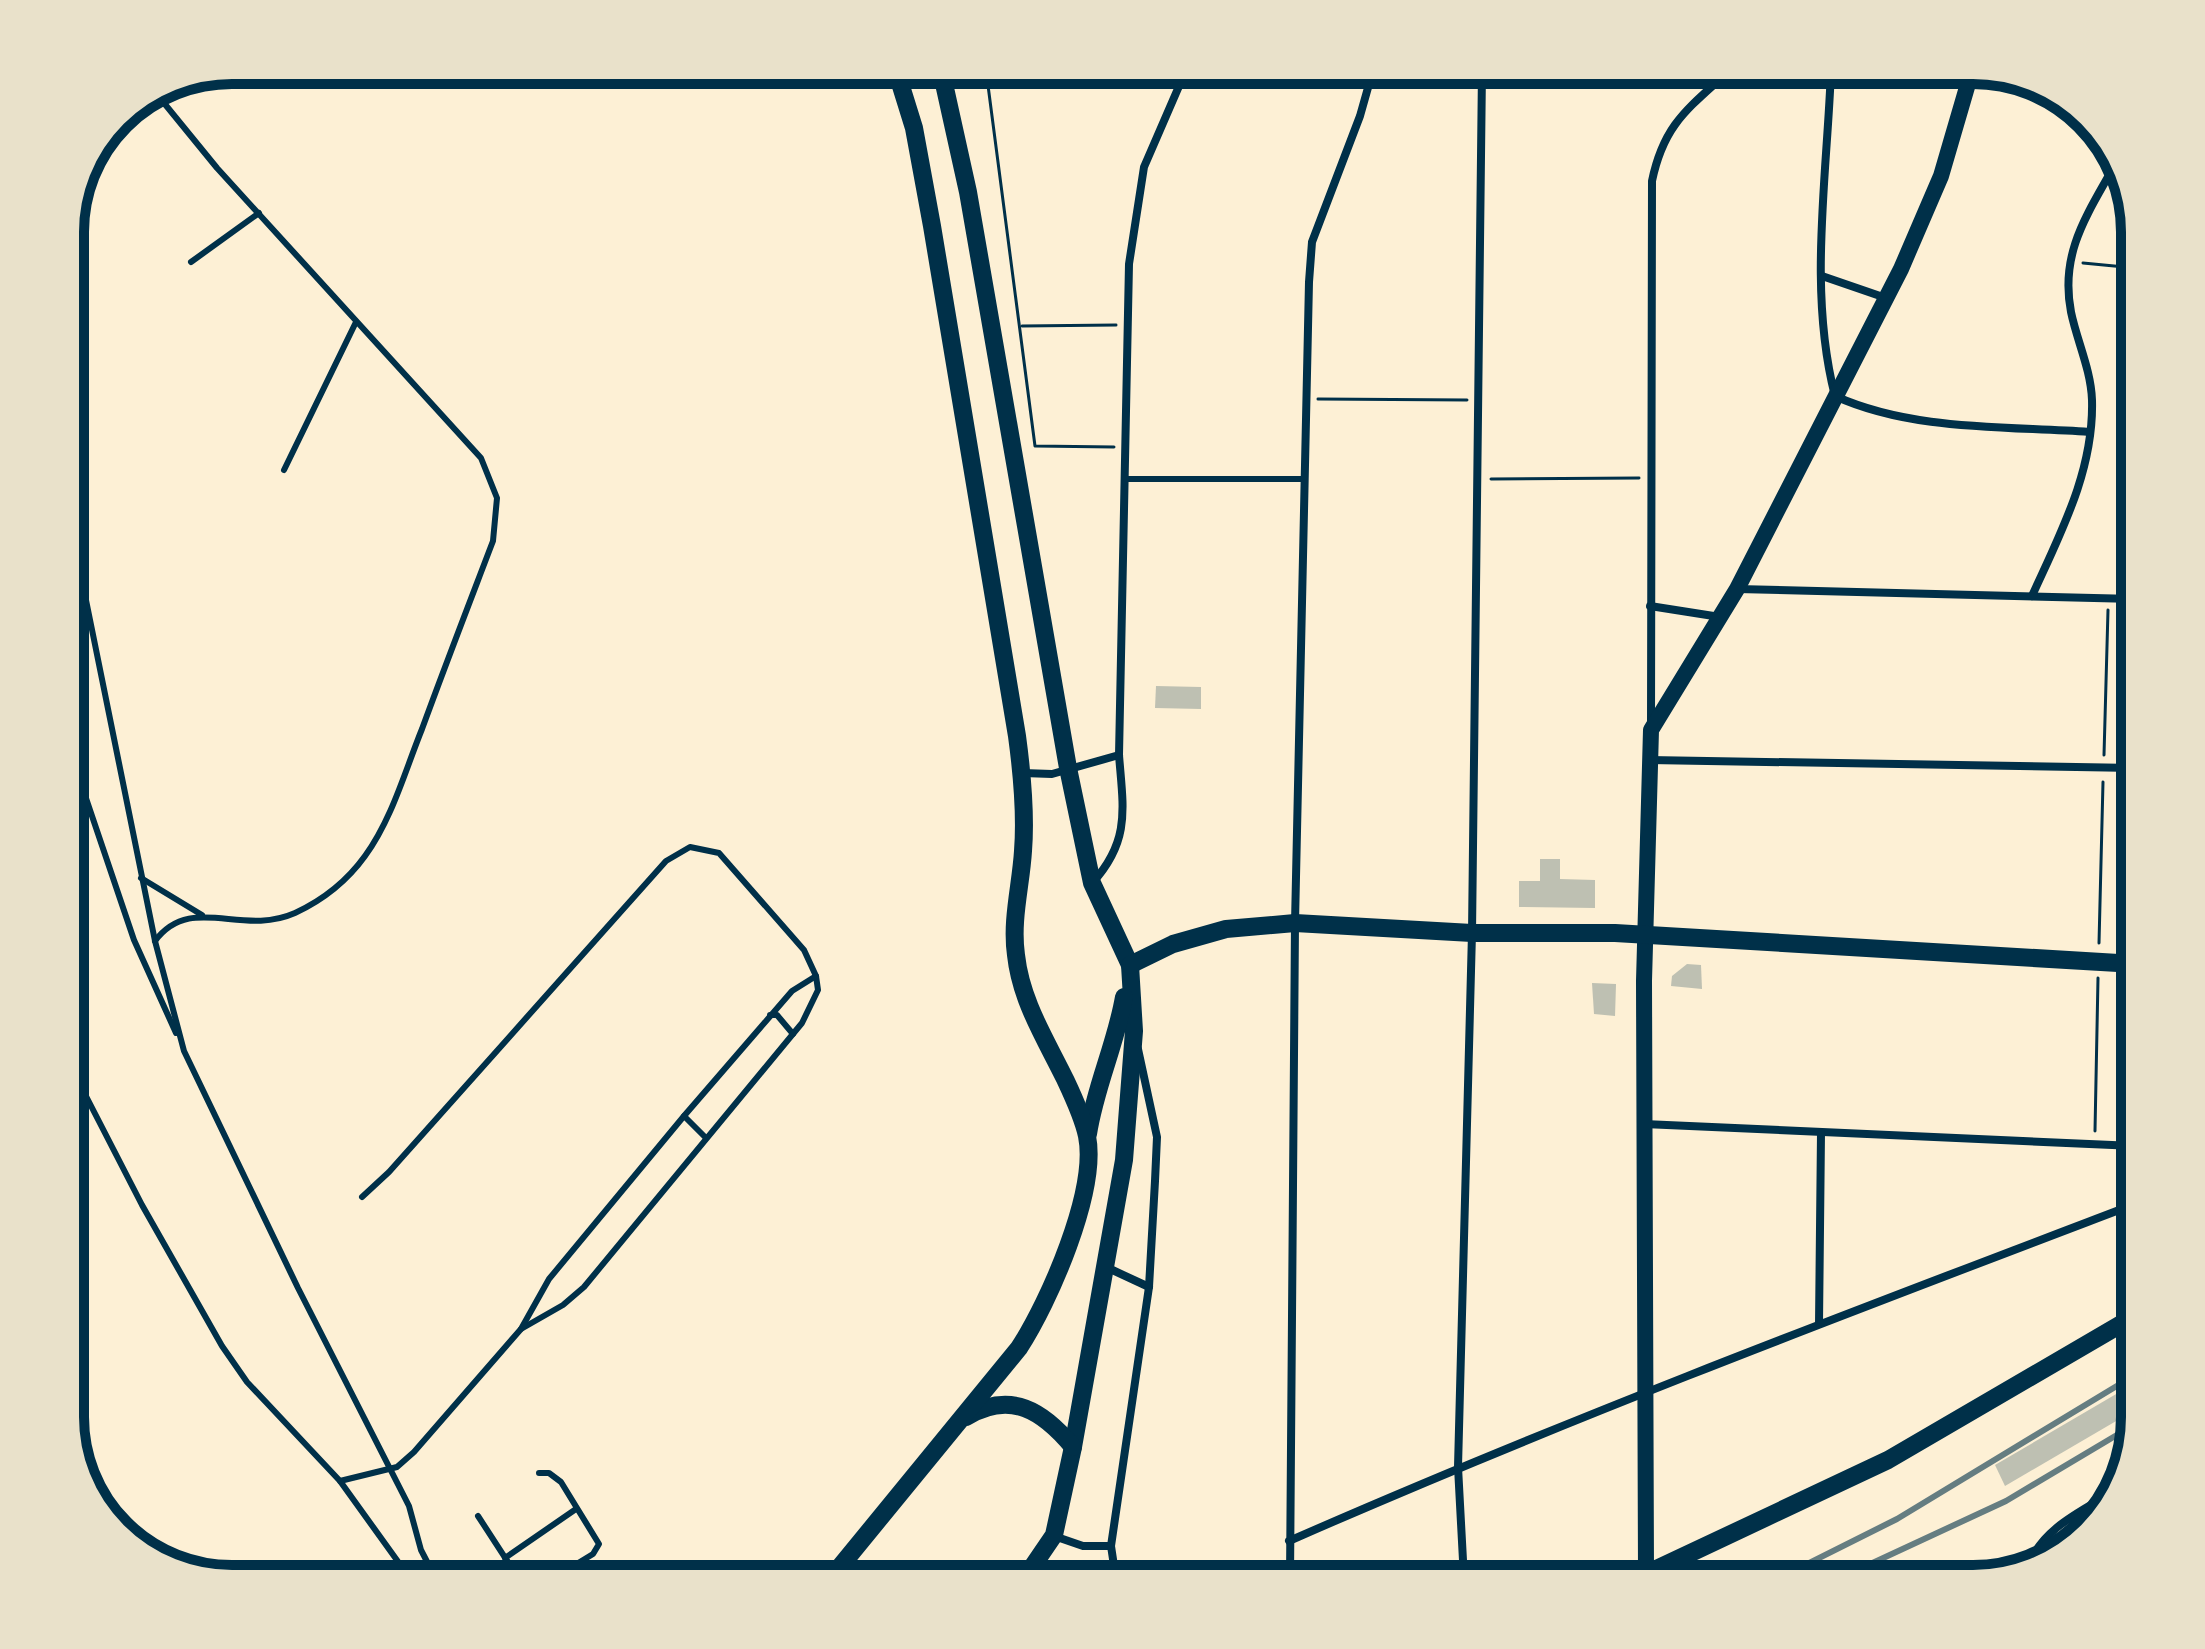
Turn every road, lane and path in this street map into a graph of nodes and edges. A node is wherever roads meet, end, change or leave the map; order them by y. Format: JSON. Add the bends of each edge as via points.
{"nodes":[{"id":1,"x":900,"y":84,"type":"edge"},
{"id":2,"x":944,"y":84,"type":"edge"},
{"id":3,"x":988,"y":84,"type":"edge"},
{"id":4,"x":1180,"y":84,"type":"edge"},
{"id":5,"x":1369,"y":84,"type":"edge"},
{"id":6,"x":1482,"y":84,"type":"edge"},
{"id":7,"x":1716,"y":84,"type":"edge"},
{"id":8,"x":1830,"y":84,"type":"edge"},
{"id":9,"x":1969,"y":84,"type":"edge"},
{"id":10,"x":163,"y":101,"type":"edge"},
{"id":11,"x":2109,"y":175,"type":"edge"},
{"id":12,"x":259,"y":213,"type":"junction"},
{"id":13,"x":191,"y":262,"type":"dead end"},
{"id":14,"x":2070,"y":262,"type":"junction"},
{"id":15,"x":2121,"y":267,"type":"edge"},
{"id":16,"x":1822,"y":276,"type":"junction"},
{"id":17,"x":1886,"y":298,"type":"junction"},
{"id":18,"x":356,"y":322,"type":"junction"},
{"id":19,"x":1128,"y":324,"type":"junction"},
{"id":20,"x":1022,"y":326,"type":"junction"},
{"id":21,"x":1835,"y":396,"type":"junction"},
{"id":22,"x":1306,"y":399,"type":"junction"},
{"id":23,"x":1476,"y":400,"type":"junction"},
{"id":24,"x":2089,"y":432,"type":"junction"},
{"id":25,"x":1126,"y":447,"type":"junction"},
{"id":26,"x":284,"y":470,"type":"dead end"},
{"id":27,"x":1650,"y":478,"type":"junction"},
{"id":28,"x":1125,"y":479,"type":"junction"},
{"id":29,"x":1305,"y":479,"type":"junction"},
{"id":30,"x":1475,"y":479,"type":"junction"},
{"id":31,"x":1737,"y":589,"type":"junction"},
{"id":32,"x":84,"y":591,"type":"edge"},
{"id":33,"x":2032,"y":596,"type":"junction"},
{"id":34,"x":2108,"y":599,"type":"junction"},
{"id":35,"x":2121,"y":599,"type":"edge"},
{"id":36,"x":1650,"y":606,"type":"junction"},
{"id":37,"x":1720,"y":617,"type":"junction"},
{"id":38,"x":1651,"y":730,"type":"junction"},
{"id":39,"x":1119,"y":755,"type":"junction"},
{"id":40,"x":1648,"y":760,"type":"junction"},
{"id":41,"x":2104,"y":767,"type":"junction"},
{"id":42,"x":1068,"y":768,"type":"junction"},
{"id":43,"x":2121,"y":768,"type":"edge"},
{"id":44,"x":1022,"y":773,"type":"junction"},
{"id":45,"x":84,"y":792,"type":"edge"},
{"id":46,"x":141,"y":878,"type":"junction"},
{"id":47,"x":1092,"y":883,"type":"junction"},
{"id":48,"x":206,"y":917,"type":"junction"},
{"id":49,"x":1295,"y":923,"type":"junction"},
{"id":50,"x":1472,"y":933,"type":"junction"},
{"id":51,"x":1647,"y":936,"type":"junction"},
{"id":52,"x":155,"y":941,"type":"junction"},
{"id":53,"x":2099,"y":963,"type":"junction"},
{"id":54,"x":2121,"y":964,"type":"edge"},
{"id":55,"x":1130,"y":965,"type":"junction"},
{"id":56,"x":816,"y":976,"type":"junction"},
{"id":57,"x":770,"y":1015,"type":"junction"},
{"id":58,"x":1134,"y":1031,"type":"junction"},
{"id":59,"x":793,"y":1034,"type":"junction"},
{"id":60,"x":184,"y":1051,"type":"junction"},
{"id":61,"x":84,"y":1092,"type":"edge"},
{"id":62,"x":684,"y":1116,"type":"junction"},
{"id":63,"x":1643,"y":1124,"type":"junction"},
{"id":64,"x":1821,"y":1133,"type":"junction"},
{"id":65,"x":1087,"y":1137,"type":"junction"},
{"id":66,"x":706,"y":1138,"type":"junction"},
{"id":67,"x":2094,"y":1145,"type":"junction"},
{"id":68,"x":2121,"y":1146,"type":"edge"},
{"id":69,"x":362,"y":1197,"type":"dead end"},
{"id":70,"x":2121,"y":1209,"type":"edge"},
{"id":71,"x":1105,"y":1267,"type":"junction"},
{"id":72,"x":1149,"y":1287,"type":"junction"},
{"id":73,"x":1819,"y":1324,"type":"junction"},
{"id":74,"x":2121,"y":1324,"type":"edge"},
{"id":75,"x":521,"y":1329,"type":"junction"},
{"id":76,"x":1643,"y":1393,"type":"junction"},
{"id":77,"x":960,"y":1420,"type":"junction"},
{"id":78,"x":1073,"y":1447,"type":"junction"},
{"id":79,"x":1458,"y":1467,"type":"junction"},
{"id":80,"x":389,"y":1469,"type":"junction"},
{"id":81,"x":539,"y":1473,"type":"dead end"},
{"id":82,"x":340,"y":1481,"type":"junction"},
{"id":83,"x":2091,"y":1505,"type":"edge"},
{"id":84,"x":576,"y":1509,"type":"junction"},
{"id":85,"x":478,"y":1516,"type":"dead end"},
{"id":86,"x":1054,"y":1535,"type":"junction"},
{"id":87,"x":1289,"y":1541,"type":"junction"},
{"id":88,"x":1111,"y":1546,"type":"junction"},
{"id":89,"x":2034,"y":1552,"type":"edge"},
{"id":90,"x":505,"y":1558,"type":"junction"},
{"id":91,"x":399,"y":1563,"type":"dead end"},
{"id":92,"x":429,"y":1565,"type":"edge"},
{"id":93,"x":510,"y":1565,"type":"edge"},
{"id":94,"x":573,"y":1565,"type":"edge"},
{"id":95,"x":844,"y":1565,"type":"edge"},
{"id":96,"x":1034,"y":1565,"type":"edge"},
{"id":97,"x":1114,"y":1565,"type":"edge"},
{"id":98,"x":1290,"y":1565,"type":"edge"},
{"id":99,"x":1463,"y":1565,"type":"edge"},
{"id":100,"x":1646,"y":1565,"type":"edge"},
{"id":101,"x":1665,"y":1565,"type":"edge"}],
"edges":[{"from":1,"to":44,"type":"main road","via":[[932,226]]},
{"from":2,"to":42,"type":"main road","via":[[968,192]]},
{"from":3,"to":20,"type":"path"},
{"from":4,"to":19,"type":"street","via":[[1144,167],[1129,264]]},
{"from":5,"to":22,"type":"street","via":[[1312,242]]},
{"from":6,"to":23,"type":"street"},
{"from":7,"to":27,"type":"street","via":[[1667,133],[1652,181]]},
{"from":8,"to":16,"type":"street"},
{"from":9,"to":17,"type":"main road","via":[[1924,221]]},
{"from":10,"to":12,"type":"lane"},
{"from":11,"to":14,"type":"street","via":[[2072,242]]},
{"from":12,"to":13,"type":"lane"},
{"from":12,"to":18,"type":"lane"},
{"from":14,"to":15,"type":"path"},
{"from":14,"to":24,"type":"street","via":[[2071,312],[2092,400]]},
{"from":16,"to":17,"type":"street"},
{"from":16,"to":21,"type":"street","via":[[1823,328]]},
{"from":17,"to":21,"type":"main road"},
{"from":18,"to":26,"type":"lane"},
{"from":18,"to":48,"type":"lane","via":[[481,458],[497,498],[493,541],[394,802],[367,854],[334,889],[294,913],[249,923]]},
{"from":19,"to":20,"type":"path"},
{"from":19,"to":25,"type":"street"},
{"from":20,"to":25,"type":"path","via":[[1035,446]]},
{"from":21,"to":24,"type":"street","via":[[1909,418]]},
{"from":21,"to":31,"type":"main road"},
{"from":22,"to":23,"type":"path"},
{"from":22,"to":29,"type":"street"},
{"from":23,"to":30,"type":"street"},
{"from":24,"to":33,"type":"street","via":[[2074,504]]},
{"from":25,"to":28,"type":"street"},
{"from":27,"to":30,"type":"path"},
{"from":27,"to":36,"type":"street"},
{"from":28,"to":29,"type":"lane"},
{"from":28,"to":39,"type":"street"},
{"from":29,"to":49,"type":"street"},
{"from":30,"to":50,"type":"street"},
{"from":31,"to":33,"type":"street"},
{"from":31,"to":37,"type":"main road"},
{"from":32,"to":46,"type":"lane"},
{"from":33,"to":34,"type":"street"},
{"from":34,"to":35,"type":"street"},
{"from":34,"to":41,"type":"path"},
{"from":36,"to":37,"type":"street"},
{"from":36,"to":38,"type":"street"},
{"from":37,"to":38,"type":"main road"},
{"from":38,"to":40,"type":"main road"},
{"from":39,"to":42,"type":"street"},
{"from":39,"to":47,"type":"street","via":[[1124,823],[1108,865]]},
{"from":40,"to":41,"type":"street"},
{"from":40,"to":51,"type":"main road"},
{"from":41,"to":43,"type":"street"},
{"from":41,"to":53,"type":"path"},
{"from":42,"to":44,"type":"street","via":[[1052,774]]},
{"from":42,"to":47,"type":"main road"},
{"from":44,"to":65,"type":"main road","via":[[1018,970],[1030,1010]]},
{"from":45,"to":60,"type":"lane","via":[[134,940]]},
{"from":46,"to":48,"type":"lane"},
{"from":46,"to":52,"type":"lane"},
{"from":47,"to":55,"type":"main road"},
{"from":48,"to":52,"type":"lane","via":[[177,920]]},
{"from":49,"to":50,"type":"main road"},
{"from":49,"to":55,"type":"main road","via":[[1226,929],[1173,944]]},
{"from":49,"to":87,"type":"street"},
{"from":50,"to":51,"type":"main road"},
{"from":50,"to":79,"type":"street"},
{"from":51,"to":53,"type":"main road"},
{"from":51,"to":63,"type":"main road"},
{"from":52,"to":60,"type":"lane"},
{"from":53,"to":54,"type":"main road"},
{"from":53,"to":67,"type":"path"},
{"from":55,"to":58,"type":"main road"},
{"from":55,"to":65,"type":"main road","via":[[1117,1036]]},
{"from":56,"to":57,"type":"lane","via":[[792,991]]},
{"from":56,"to":59,"type":"lane","via":[[814,1003]]},
{"from":56,"to":69,"type":"lane","via":[[804,950],[719,853],[702,847],[679,853],[666,861]]},
{"from":57,"to":59,"type":"lane","via":[[777,1015]]},
{"from":57,"to":62,"type":"lane"},
{"from":58,"to":71,"type":"main road","via":[[1124,1160]]},
{"from":58,"to":72,"type":"street","via":[[1157,1137]]},
{"from":59,"to":66,"type":"lane"},
{"from":60,"to":80,"type":"lane"},
{"from":61,"to":82,"type":"lane","via":[[222,1346],[247,1382]]},
{"from":62,"to":66,"type":"lane"},
{"from":62,"to":75,"type":"lane","via":[[549,1279]]},
{"from":63,"to":64,"type":"street"},
{"from":63,"to":76,"type":"main road"},
{"from":64,"to":67,"type":"street"},
{"from":64,"to":73,"type":"street"},
{"from":65,"to":77,"type":"main road","via":[[1080,1200],[1050,1296],[1019,1348]]},
{"from":66,"to":75,"type":"lane","via":[[584,1287]]},
{"from":67,"to":68,"type":"street"},
{"from":70,"to":73,"type":"street"},
{"from":71,"to":72,"type":"street"},
{"from":71,"to":78,"type":"main road"},
{"from":72,"to":88,"type":"street"},
{"from":73,"to":76,"type":"street"},
{"from":74,"to":101,"type":"main road","via":[[1888,1460]]},
{"from":75,"to":80,"type":"lane","via":[[414,1452]]},
{"from":76,"to":79,"type":"street"},
{"from":76,"to":100,"type":"main road"},
{"from":77,"to":78,"type":"main road","via":[[983,1407],[1029,1408],[1056,1426]]},
{"from":77,"to":95,"type":"main road"},
{"from":78,"to":86,"type":"main road"},
{"from":79,"to":87,"type":"street"},
{"from":79,"to":99,"type":"street"},
{"from":80,"to":82,"type":"lane"},
{"from":80,"to":92,"type":"lane","via":[[409,1506]]},
{"from":81,"to":84,"type":"lane","via":[[561,1482]]},
{"from":82,"to":91,"type":"lane"},
{"from":83,"to":89,"type":"street","via":[[2054,1528]]},
{"from":84,"to":90,"type":"lane"},
{"from":84,"to":94,"type":"lane","via":[[598,1538],[597,1549]]},
{"from":85,"to":90,"type":"lane"},
{"from":86,"to":88,"type":"street","via":[[1083,1546]]},
{"from":86,"to":96,"type":"main road"},
{"from":87,"to":98,"type":"street"},
{"from":88,"to":97,"type":"street"},
{"from":90,"to":93,"type":"lane"}]}
